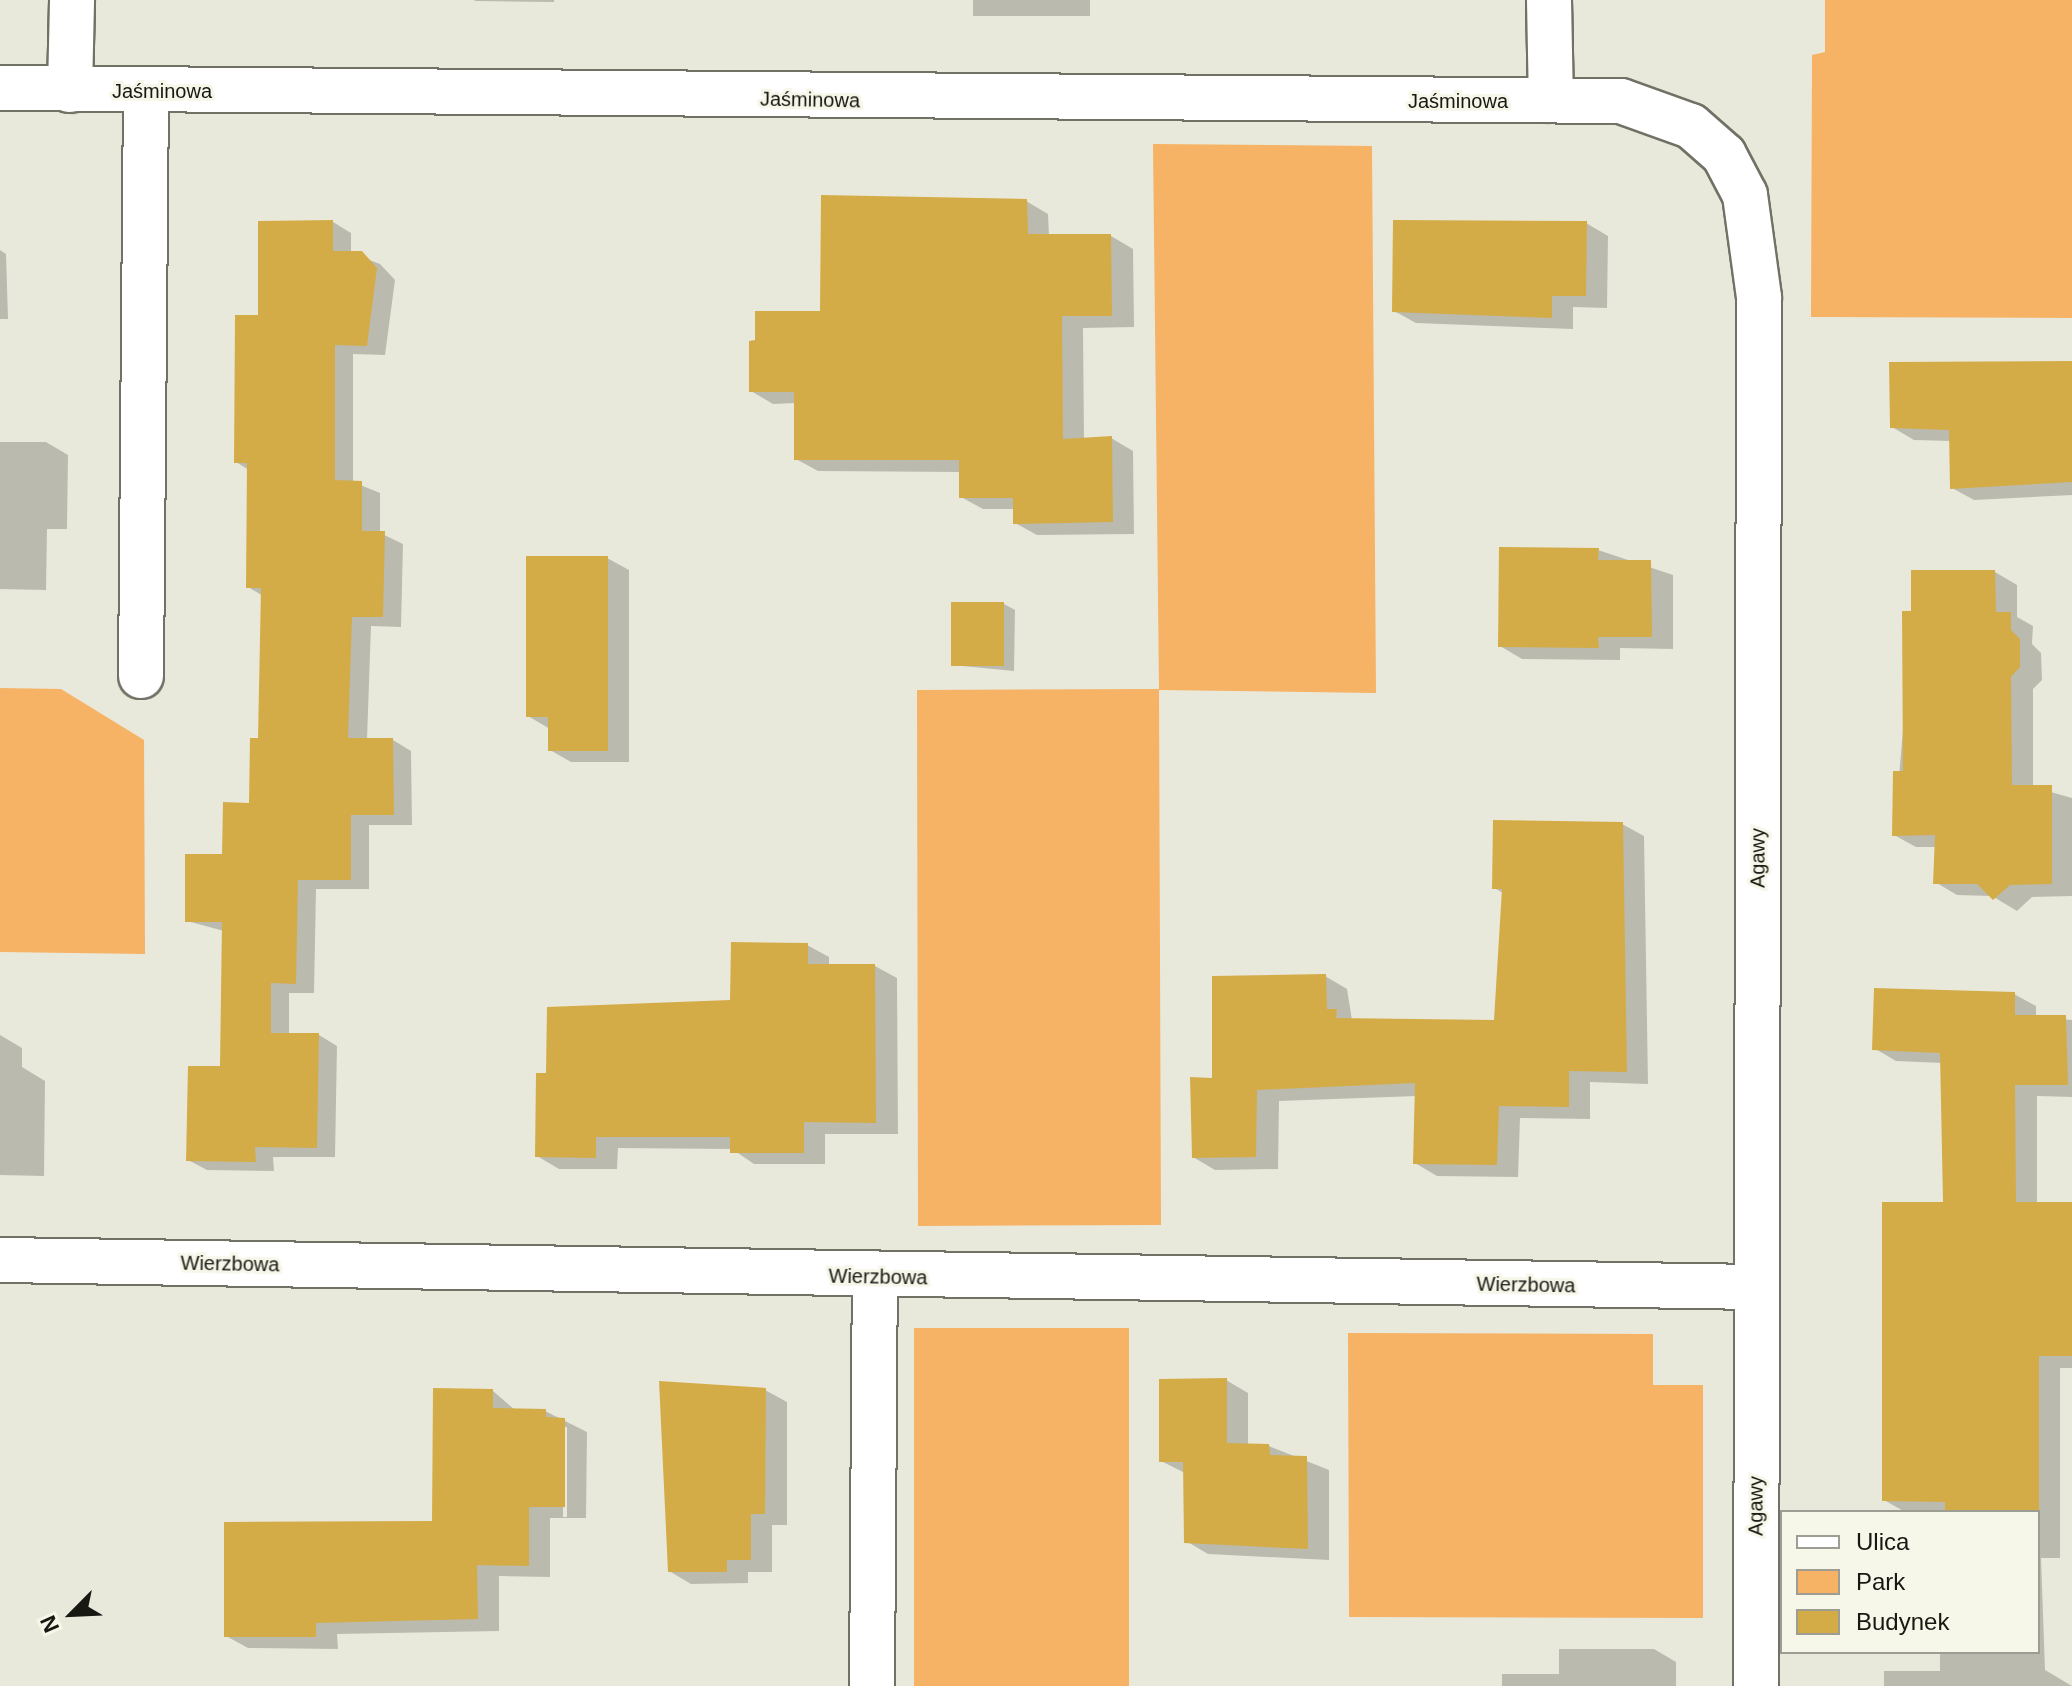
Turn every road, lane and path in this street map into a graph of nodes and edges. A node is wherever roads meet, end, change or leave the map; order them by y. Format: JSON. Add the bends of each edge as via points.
{"nodes":[{"id":1,"x":72,"y":0,"type":"edge"},
{"id":2,"x":1549,"y":0,"type":"edge"},
{"id":3,"x":0,"y":88,"type":"edge"},
{"id":4,"x":70,"y":90,"type":"junction"},
{"id":5,"x":146,"y":90,"type":"junction"},
{"id":6,"x":1551,"y":100,"type":"junction"},
{"id":7,"x":1621,"y":101,"type":"joint"},
{"id":8,"x":141,"y":676,"type":"dead end"},
{"id":9,"x":0,"y":1260,"type":"edge"},
{"id":10,"x":875,"y":1277,"type":"junction"},
{"id":11,"x":1755,"y":1287,"type":"junction"},
{"id":12,"x":872,"y":1686,"type":"edge"},
{"id":13,"x":1756,"y":1686,"type":"edge"}],
"edges":[{"from":1,"to":4,"type":"street"},
{"from":2,"to":6,"type":"street"},
{"from":3,"to":4,"type":"street","name":"Jaśminowa"},
{"from":4,"to":5,"type":"street","name":"Jaśminowa"},
{"from":5,"to":6,"type":"street","name":"Jaśminowa","via":[[913,101]]},
{"from":5,"to":8,"type":"street"},
{"from":6,"to":7,"type":"street","name":"Jaśminowa"},
{"from":7,"to":11,"type":"street","name":"Agawy","via":[[1691,126],[1724,155],[1745,195],[1755,246]]},
{"from":9,"to":10,"type":"street","name":"Wierzbowa"},
{"from":10,"to":11,"type":"street","name":"Wierzbowa"},
{"from":10,"to":12,"type":"street"},
{"from":11,"to":13,"type":"street","name":"Agawy"}]}
